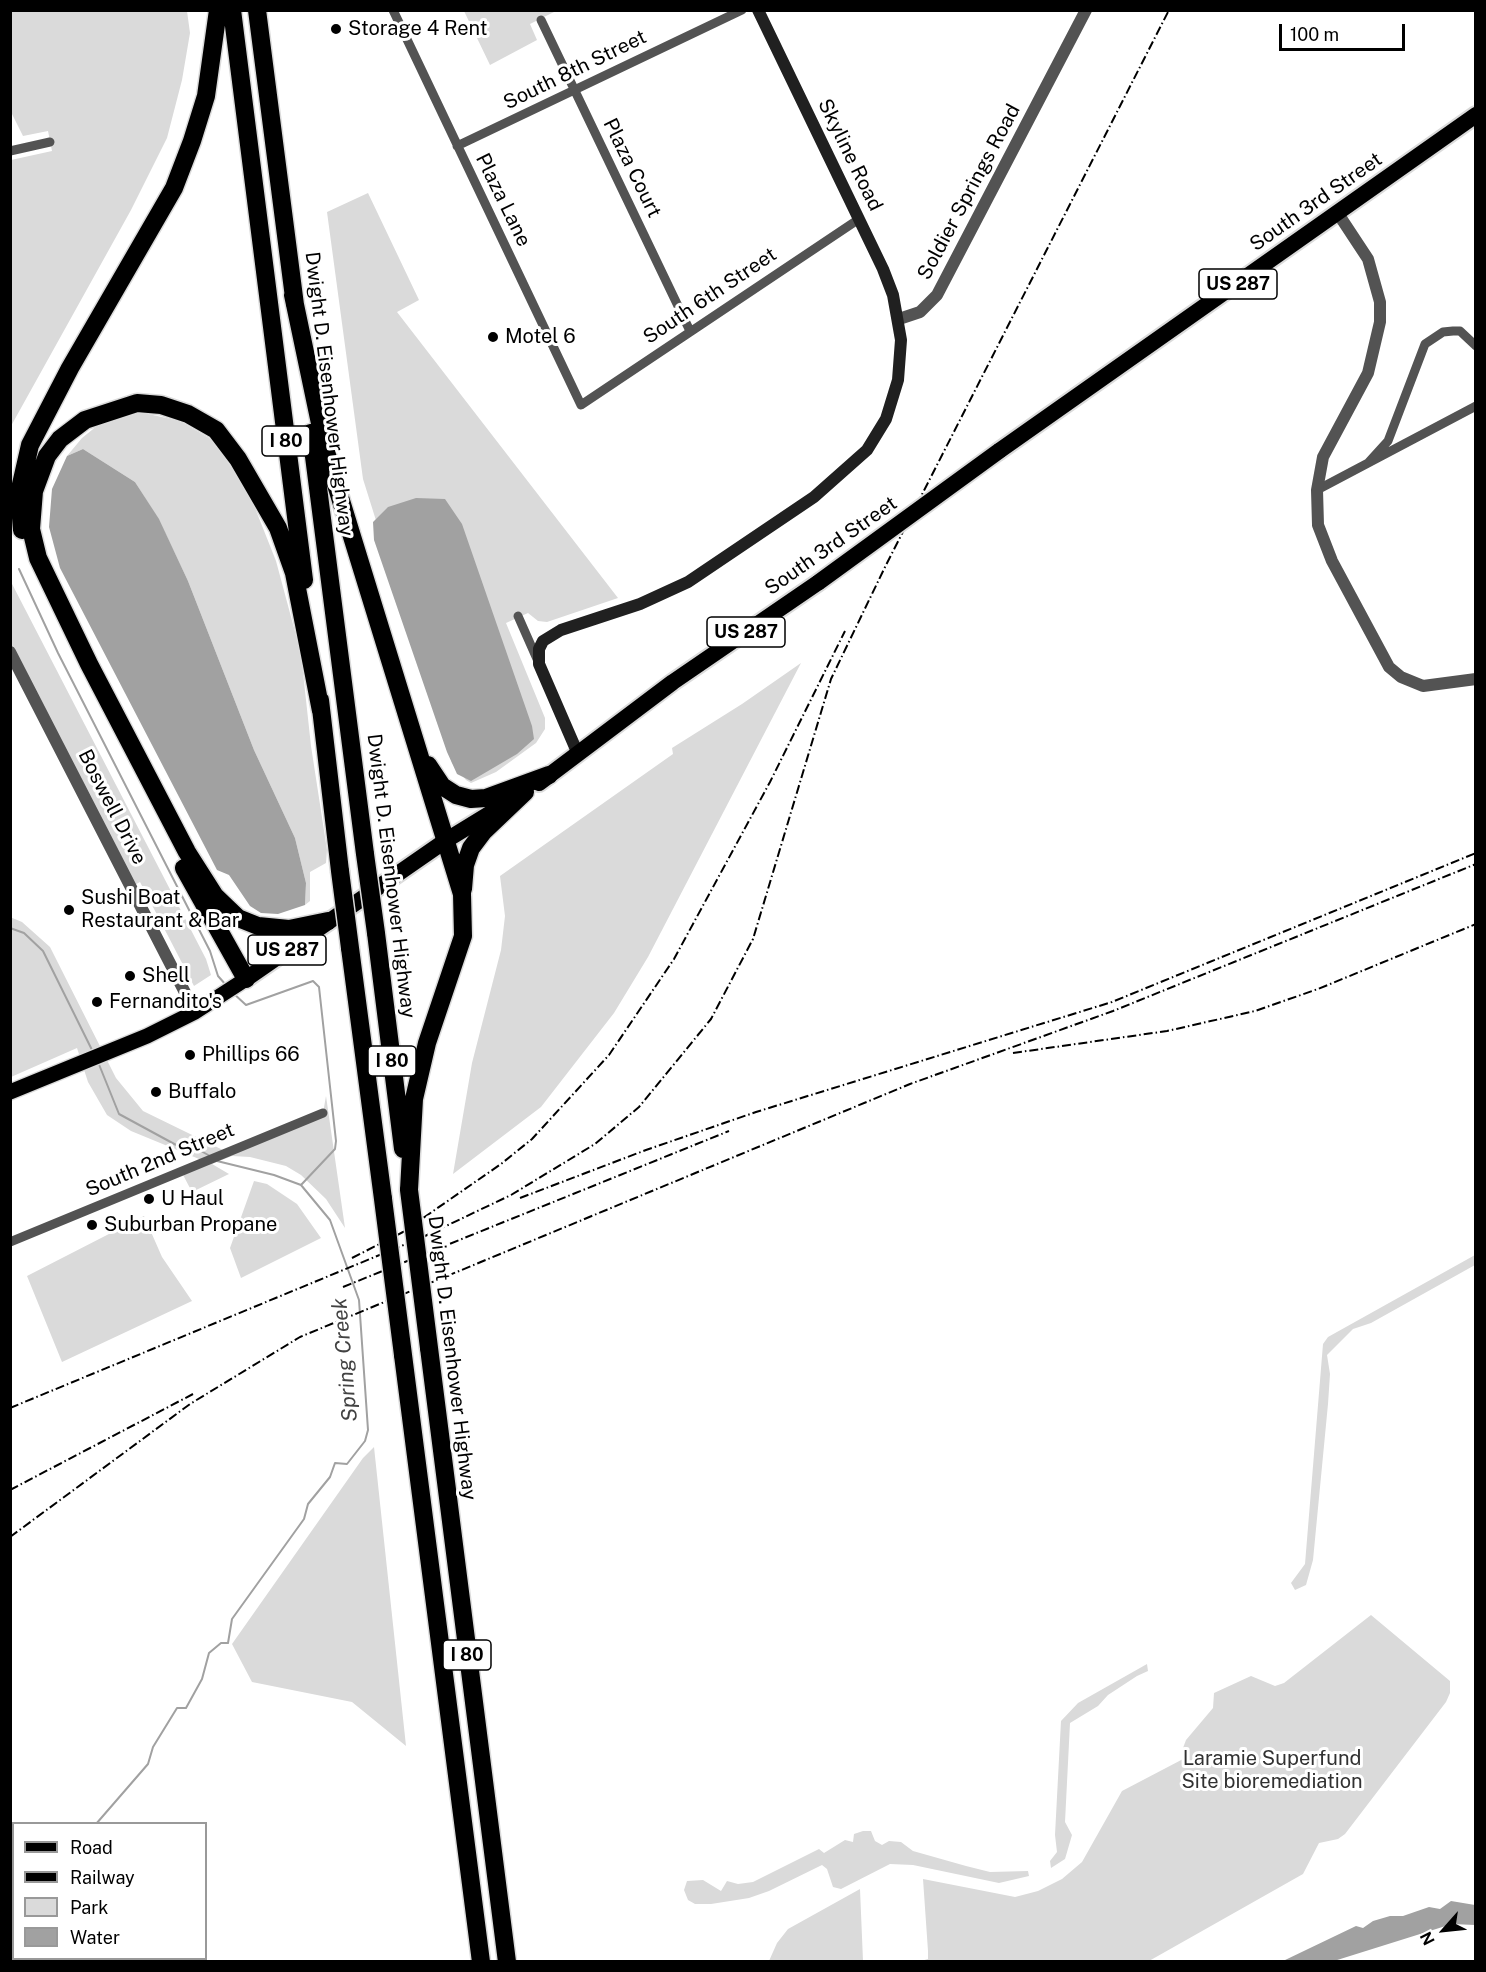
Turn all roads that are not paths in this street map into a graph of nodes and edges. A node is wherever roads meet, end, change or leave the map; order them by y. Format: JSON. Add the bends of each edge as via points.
{"nodes":[{"id":1,"x":218,"y":10,"type":"edge"},
{"id":2,"x":232,"y":10,"type":"edge"},
{"id":3,"x":257,"y":10,"type":"edge"},
{"id":4,"x":393,"y":10,"type":"edge"},
{"id":5,"x":741,"y":10,"type":"edge"},
{"id":6,"x":758,"y":10,"type":"edge"},
{"id":7,"x":1086,"y":10,"type":"edge"},
{"id":8,"x":541,"y":20,"type":"dead end"},
{"id":9,"x":575,"y":90,"type":"junction"},
{"id":10,"x":1476,"y":115,"type":"edge"},
{"id":11,"x":50,"y":142,"type":"dead end"},
{"id":12,"x":457,"y":146,"type":"junction"},
{"id":13,"x":10,"y":151,"type":"edge"},
{"id":14,"x":1337,"y":212,"type":"junction"},
{"id":15,"x":859,"y":219,"type":"junction"},
{"id":16,"x":293,"y":295,"type":"junction"},
{"id":17,"x":899,"y":319,"type":"junction"},
{"id":18,"x":690,"y":331,"type":"junction"},
{"id":19,"x":1476,"y":346,"type":"edge"},
{"id":20,"x":581,"y":405,"type":"joint"},
{"id":21,"x":1476,"y":406,"type":"edge"},
{"id":22,"x":1368,"y":464,"type":"junction"},
{"id":23,"x":1317,"y":490,"type":"junction"},
{"id":24,"x":518,"y":616,"type":"dead end"},
{"id":25,"x":10,"y":652,"type":"edge"},
{"id":26,"x":539,"y":664,"type":"junction"},
{"id":27,"x":1476,"y":679,"type":"edge"},
{"id":28,"x":321,"y":711,"type":"junction"},
{"id":29,"x":420,"y":752,"type":"junction"},
{"id":30,"x":578,"y":754,"type":"junction"},
{"id":31,"x":549,"y":775,"type":"junction"},
{"id":32,"x":525,"y":792,"type":"junction"},
{"id":33,"x":445,"y":841,"type":"junction"},
{"id":34,"x":187,"y":852,"type":"junction"},
{"id":35,"x":462,"y":894,"type":"junction"},
{"id":36,"x":328,"y":921,"type":"junction"},
{"id":37,"x":235,"y":986,"type":"junction"},
{"id":38,"x":195,"y":1012,"type":"junction"},
{"id":39,"x":10,"y":1092,"type":"edge"},
{"id":40,"x":323,"y":1113,"type":"dead end"},
{"id":41,"x":409,"y":1190,"type":"junction"},
{"id":42,"x":11,"y":1239,"type":"edge"},
{"id":43,"x":481,"y":1962,"type":"edge"},
{"id":44,"x":507,"y":1962,"type":"edge"}],
"edges":[{"from":1,"to":37,"type":"highway","via":[[206,96],[174,188],[70,368],[30,446],[19,493],[22,536],[45,598],[215,926]]},
{"from":2,"to":28,"type":"highway","number":"I 80"},
{"from":3,"to":16,"type":"highway","name":"Dwight D. Eisenhower Highway","number":"I 80"},
{"from":4,"to":12,"type":"street","name":"Plaza Lane"},
{"from":5,"to":9,"type":"street","name":"South 8th Street"},
{"from":6,"to":15,"type":"main road","name":"Skyline Road"},
{"from":7,"to":17,"type":"street","name":"Soldier Springs Road","via":[[937,295],[920,312]]},
{"from":8,"to":9,"type":"street","name":"Plaza Court"},
{"from":9,"to":12,"type":"street","name":"South 8th Street"},
{"from":9,"to":18,"type":"street","name":"Plaza Court"},
{"from":10,"to":14,"type":"highway","name":"South 3rd Street","number":"US 287"},
{"from":11,"to":13,"type":"street"},
{"from":12,"to":20,"type":"street","name":"Plaza Lane"},
{"from":14,"to":23,"type":"street","via":[[1368,259],[1380,302],[1380,322],[1368,373],[1323,457]]},
{"from":14,"to":30,"type":"highway","name":"South 3rd Street","number":"US 287","bridge":true,"via":[[819,582],[672,682]]},
{"from":15,"to":17,"type":"main road","name":"Skyline Road","via":[[883,269]]},
{"from":15,"to":18,"type":"street","name":"South 6th Street"},
{"from":16,"to":29,"type":"highway","via":[[329,464]]},
{"from":16,"to":41,"type":"highway","name":"Dwight D. Eisenhower Highway","number":"I 80","bridge":true},
{"from":17,"to":26,"type":"main road","via":[[902,359],[893,401],[879,432],[855,462],[814,497],[688,582],[640,604],[550,635],[539,649]]},
{"from":18,"to":20,"type":"street","name":"South 6th Street"},
{"from":19,"to":22,"type":"street","via":[[1460,331],[1443,332],[1425,344],[1388,441]]},
{"from":21,"to":22,"type":"street"},
{"from":22,"to":23,"type":"street"},
{"from":23,"to":27,"type":"street","via":[[1318,525],[1332,561],[1389,667],[1423,686]]},
{"from":24,"to":26,"type":"street"},
{"from":25,"to":38,"type":"street","name":"Boswell Drive"},
{"from":26,"to":30,"type":"main road"},
{"from":28,"to":34,"type":"highway","via":[[294,573],[278,528],[238,459],[216,430],[188,414],[161,405],[137,403],[85,420],[60,439],[47,456],[34,491],[31,529],[38,558]]},
{"from":28,"to":43,"type":"highway","number":"I 80","bridge":true},
{"from":29,"to":31,"type":"highway","via":[[442,786],[471,799],[486,798]]},
{"from":29,"to":33,"type":"highway"},
{"from":30,"to":31,"type":"highway","name":"South 3rd Street","number":"US 287"},
{"from":31,"to":32,"type":"highway","name":"South 3rd Street","number":"US 287"},
{"from":32,"to":33,"type":"highway","name":"South 3rd Street","number":"US 287"},
{"from":32,"to":35,"type":"highway","via":[[471,848]]},
{"from":33,"to":35,"type":"highway"},
{"from":33,"to":36,"type":"highway","name":"South 3rd Street","number":"US 287"},
{"from":34,"to":36,"type":"highway","via":[[215,896],[238,918],[258,926],[289,929]]},
{"from":34,"to":37,"type":"highway"},
{"from":35,"to":41,"type":"highway","via":[[463,936],[427,1043],[414,1099]]},
{"from":36,"to":37,"type":"highway","name":"South 3rd Street","number":"US 287"},
{"from":37,"to":38,"type":"main road","name":"South 3rd Street","number":"US 287"},
{"from":38,"to":39,"type":"main road","name":"South 3rd Street","number":"US 287"},
{"from":40,"to":42,"type":"street","name":"South 2nd Street"},
{"from":41,"to":44,"type":"highway","name":"Dwight D. Eisenhower Highway","number":"I 80","bridge":true}]}
